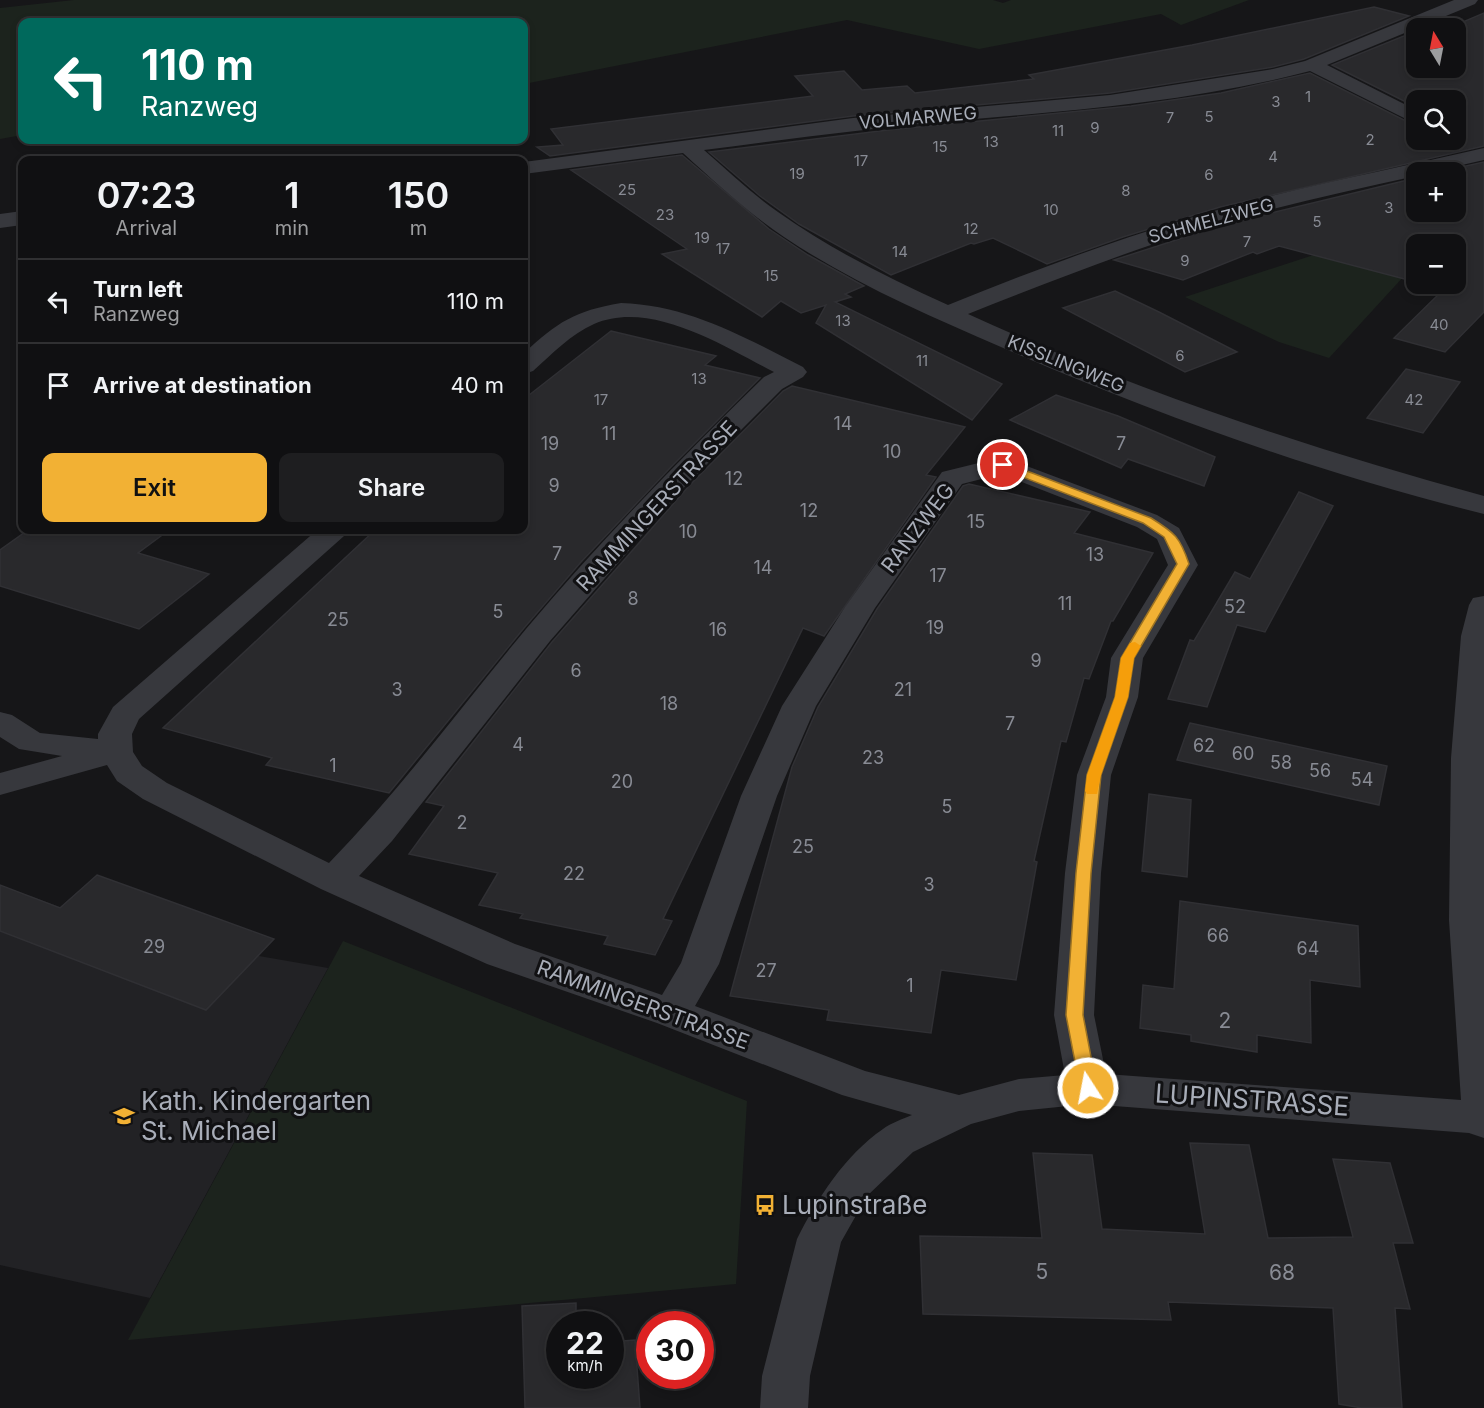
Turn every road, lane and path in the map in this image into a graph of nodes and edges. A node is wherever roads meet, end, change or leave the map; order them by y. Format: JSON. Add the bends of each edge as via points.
{"nodes":[{"id":1,"x":1469,"y":0,"type":"edge"},
{"id":2,"x":1312,"y":64,"type":"junction"},
{"id":3,"x":1406,"y":113,"type":"edge"},
{"id":4,"x":1466,"y":144,"type":"edge"},
{"id":5,"x":686,"y":145,"type":"junction"},
{"id":6,"x":1484,"y":153,"type":"edge"},
{"id":7,"x":528,"y":167,"type":"edge"},
{"id":8,"x":18,"y":219,"type":"edge"},
{"id":9,"x":0,"y":221,"type":"edge"},
{"id":10,"x":947,"y":314,"type":"junction"},
{"id":11,"x":528,"y":363,"type":"edge"},
{"id":12,"x":1484,"y":506,"type":"edge"},
{"id":13,"x":329,"y":534,"type":"edge"},
{"id":14,"x":1484,"y":605,"type":"edge"},
{"id":15,"x":0,"y":722,"type":"edge"},
{"id":16,"x":116,"y":752,"type":"junction"},
{"id":17,"x":0,"y":784,"type":"edge"},
{"id":18,"x":334,"y":880,"type":"junction"},
{"id":19,"x":671,"y":1013,"type":"junction"},
{"id":20,"x":1088,"y":1088,"type":"junction"},
{"id":21,"x":959,"y":1111,"type":"junction"},
{"id":22,"x":1483,"y":1118,"type":"edge"},
{"id":23,"x":1484,"y":1122,"type":"edge"},
{"id":24,"x":784,"y":1408,"type":"edge"}],
"edges":[{"from":1,"to":2,"type":"street","name":"VOLMARWEG"},
{"from":2,"to":3,"type":"street"},
{"from":2,"to":5,"type":"street","name":"VOLMARWEG","via":[[1274,75],[1110,101],[853,124]]},
{"from":4,"to":6,"type":"street"},
{"from":5,"to":7,"type":"street","name":"VOLMARWEG"},
{"from":5,"to":10,"type":"street","name":"KISSLINGWEG","via":[[768,215],[878,281]]},
{"from":6,"to":10,"type":"street","name":"SCHMELZWEG","via":[[1153,236]]},
{"from":8,"to":9,"type":"street"},
{"from":10,"to":12,"type":"street","name":"KISSLINGWEG","via":[[1030,351],[1222,425]]},
{"from":11,"to":18,"type":"street","name":"RAMMINGERSTRASSE","via":[[569,328],[594,315],[626,309],[681,318],[794,372],[773,383],[677,478],[539,634],[379,833]]},
{"from":13,"to":16,"type":"street","via":[[125,714],[115,734]]},
{"from":14,"to":22,"type":"street","via":[[1468,758],[1468,920]]},
{"from":15,"to":16,"type":"street","via":[[32,742]]},
{"from":16,"to":17,"type":"street"},
{"from":16,"to":18,"type":"street","name":"RAMMINGERSTRASSE","via":[[129,773],[155,791]]},
{"from":18,"to":19,"type":"street","name":"RAMMINGERSTRASSE","via":[[501,954]]},
{"from":19,"to":20,"type":"street","name":"RANZWEG","via":[[700,964],[759,796],[799,706],[860,608],[952,478],[1003,465],[1147,521],[1169,534],[1183,564],[1128,658],[1122,697],[1094,775],[1074,1015]]},
{"from":19,"to":21,"type":"street","name":"RAMMINGERSTRASSE","via":[[857,1084]]},
{"from":20,"to":21,"type":"street","name":"LUPINSTRASSE","via":[[1019,1095]]},
{"from":20,"to":22,"type":"street","name":"LUPINSTRASSE"},
{"from":21,"to":24,"type":"street","name":"LUPINSTRASSE","via":[[898,1140],[852,1184],[819,1239],[786,1376]]},
{"from":22,"to":23,"type":"street"}]}
